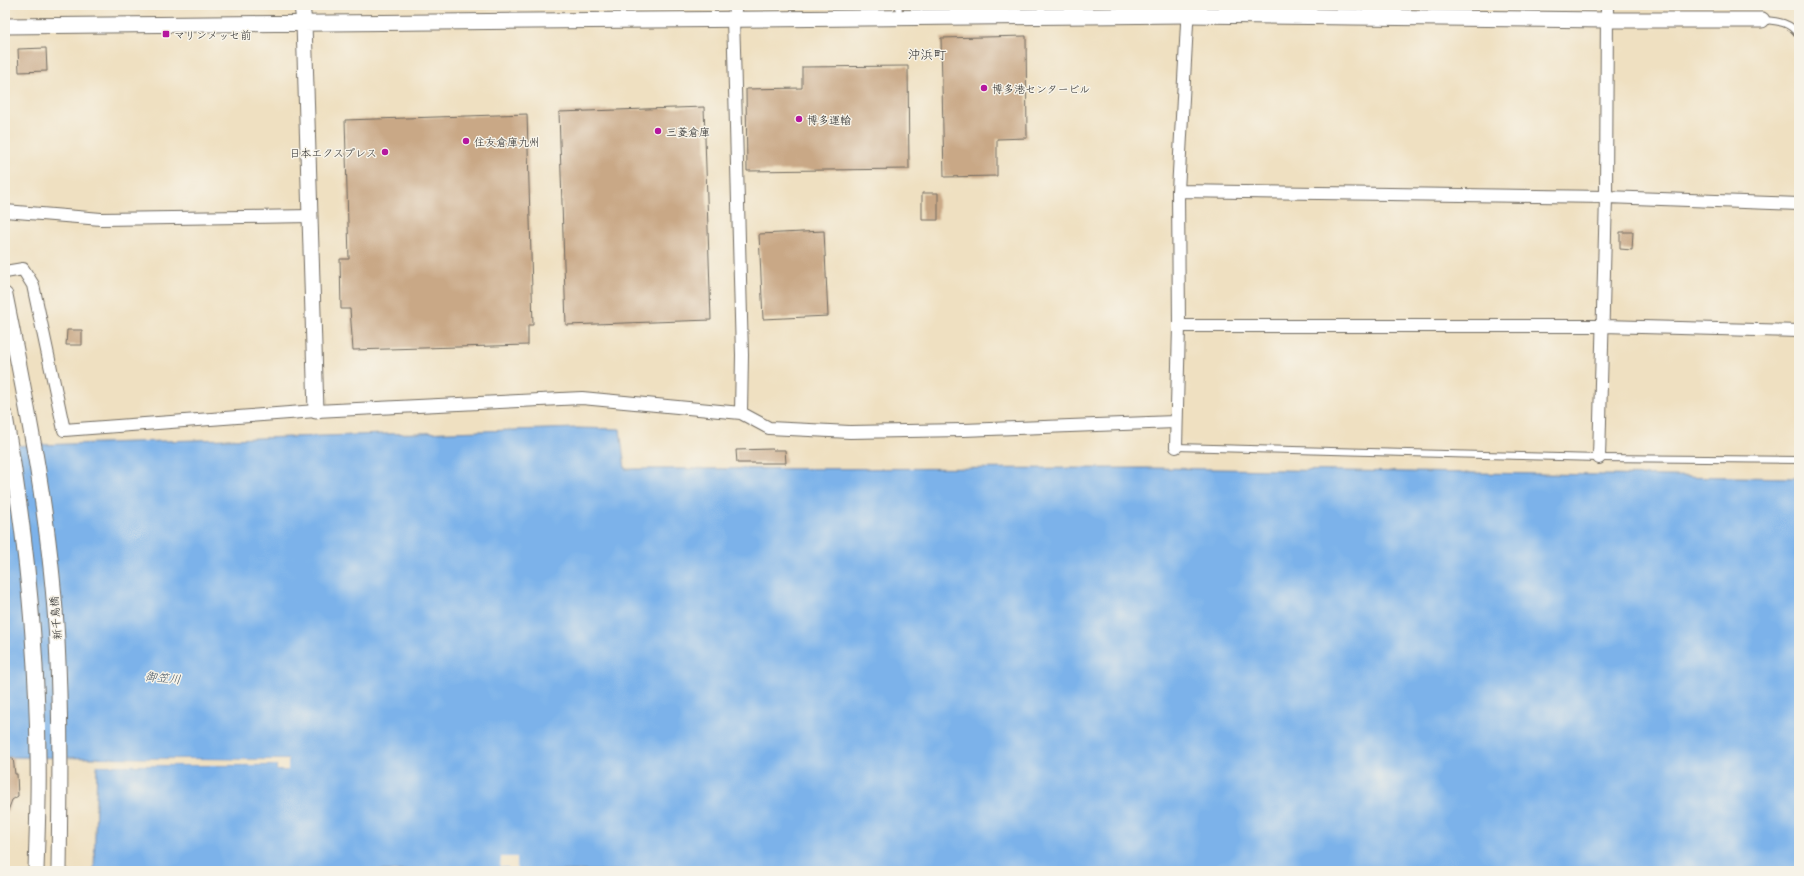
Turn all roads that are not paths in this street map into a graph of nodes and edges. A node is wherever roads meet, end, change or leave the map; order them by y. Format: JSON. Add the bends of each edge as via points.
{"nodes":[{"id":1,"x":302,"y":5,"type":"edge"},
{"id":2,"x":1607,"y":5,"type":"edge"},
{"id":3,"x":1188,"y":10,"type":"edge"},
{"id":4,"x":735,"y":12,"type":"edge"},
{"id":5,"x":898,"y":12,"type":"edge"},
{"id":6,"x":1606,"y":20,"type":"junction"},
{"id":7,"x":1762,"y":20,"type":"joint"},
{"id":8,"x":304,"y":23,"type":"junction"},
{"id":9,"x":5,"y":26,"type":"edge"},
{"id":10,"x":1799,"y":36,"type":"edge"},
{"id":11,"x":1178,"y":191,"type":"junction"},
{"id":12,"x":1606,"y":197,"type":"junction"},
{"id":13,"x":1799,"y":204,"type":"edge"},
{"id":14,"x":5,"y":211,"type":"edge"},
{"id":15,"x":311,"y":216,"type":"junction"},
{"id":16,"x":5,"y":272,"type":"edge"},
{"id":17,"x":5,"y":295,"type":"edge"},
{"id":18,"x":1179,"y":326,"type":"junction"},
{"id":19,"x":1602,"y":326,"type":"junction"},
{"id":20,"x":1799,"y":331,"type":"edge"},
{"id":21,"x":316,"y":411,"type":"junction"},
{"id":22,"x":741,"y":413,"type":"junction"},
{"id":23,"x":5,"y":416,"type":"edge"},
{"id":24,"x":1175,"y":422,"type":"junction"},
{"id":25,"x":1176,"y":447,"type":"joint"},
{"id":26,"x":1599,"y":458,"type":"junction"},
{"id":27,"x":1799,"y":460,"type":"edge"},
{"id":28,"x":36,"y":871,"type":"edge"},
{"id":29,"x":59,"y":871,"type":"edge"}],
"edges":[{"from":1,"to":8,"type":"street"},
{"from":2,"to":6,"type":"street"},
{"from":3,"to":5,"type":"street"},
{"from":3,"to":6,"type":"street"},
{"from":3,"to":11,"type":"street"},
{"from":4,"to":5,"type":"street"},
{"from":4,"to":8,"type":"street"},
{"from":4,"to":22,"type":"street"},
{"from":6,"to":7,"type":"street"},
{"from":6,"to":12,"type":"street"},
{"from":7,"to":10,"type":"lane","via":[[1782,21],[1795,29]]},
{"from":8,"to":9,"type":"street"},
{"from":8,"to":15,"type":"street"},
{"from":11,"to":12,"type":"street"},
{"from":11,"to":18,"type":"street"},
{"from":12,"to":13,"type":"street"},
{"from":12,"to":19,"type":"street"},
{"from":14,"to":15,"type":"street","via":[[101,219]]},
{"from":15,"to":21,"type":"street"},
{"from":16,"to":21,"type":"street","via":[[24,268],[33,285],[64,430]]},
{"from":17,"to":29,"type":"street","name":"新千鳥橋","via":[[20,368],[51,570],[57,634],[60,718]]},
{"from":18,"to":19,"type":"street"},
{"from":18,"to":24,"type":"street"},
{"from":19,"to":20,"type":"street"},
{"from":19,"to":26,"type":"street"},
{"from":21,"to":22,"type":"street","via":[[582,398]]},
{"from":22,"to":24,"type":"street","via":[[769,428],[850,432]]},
{"from":23,"to":28,"type":"street","via":[[28,574],[34,644],[38,757]]},
{"from":24,"to":25,"type":"street"},
{"from":25,"to":26,"type":"lane"},
{"from":26,"to":27,"type":"lane"}]}
